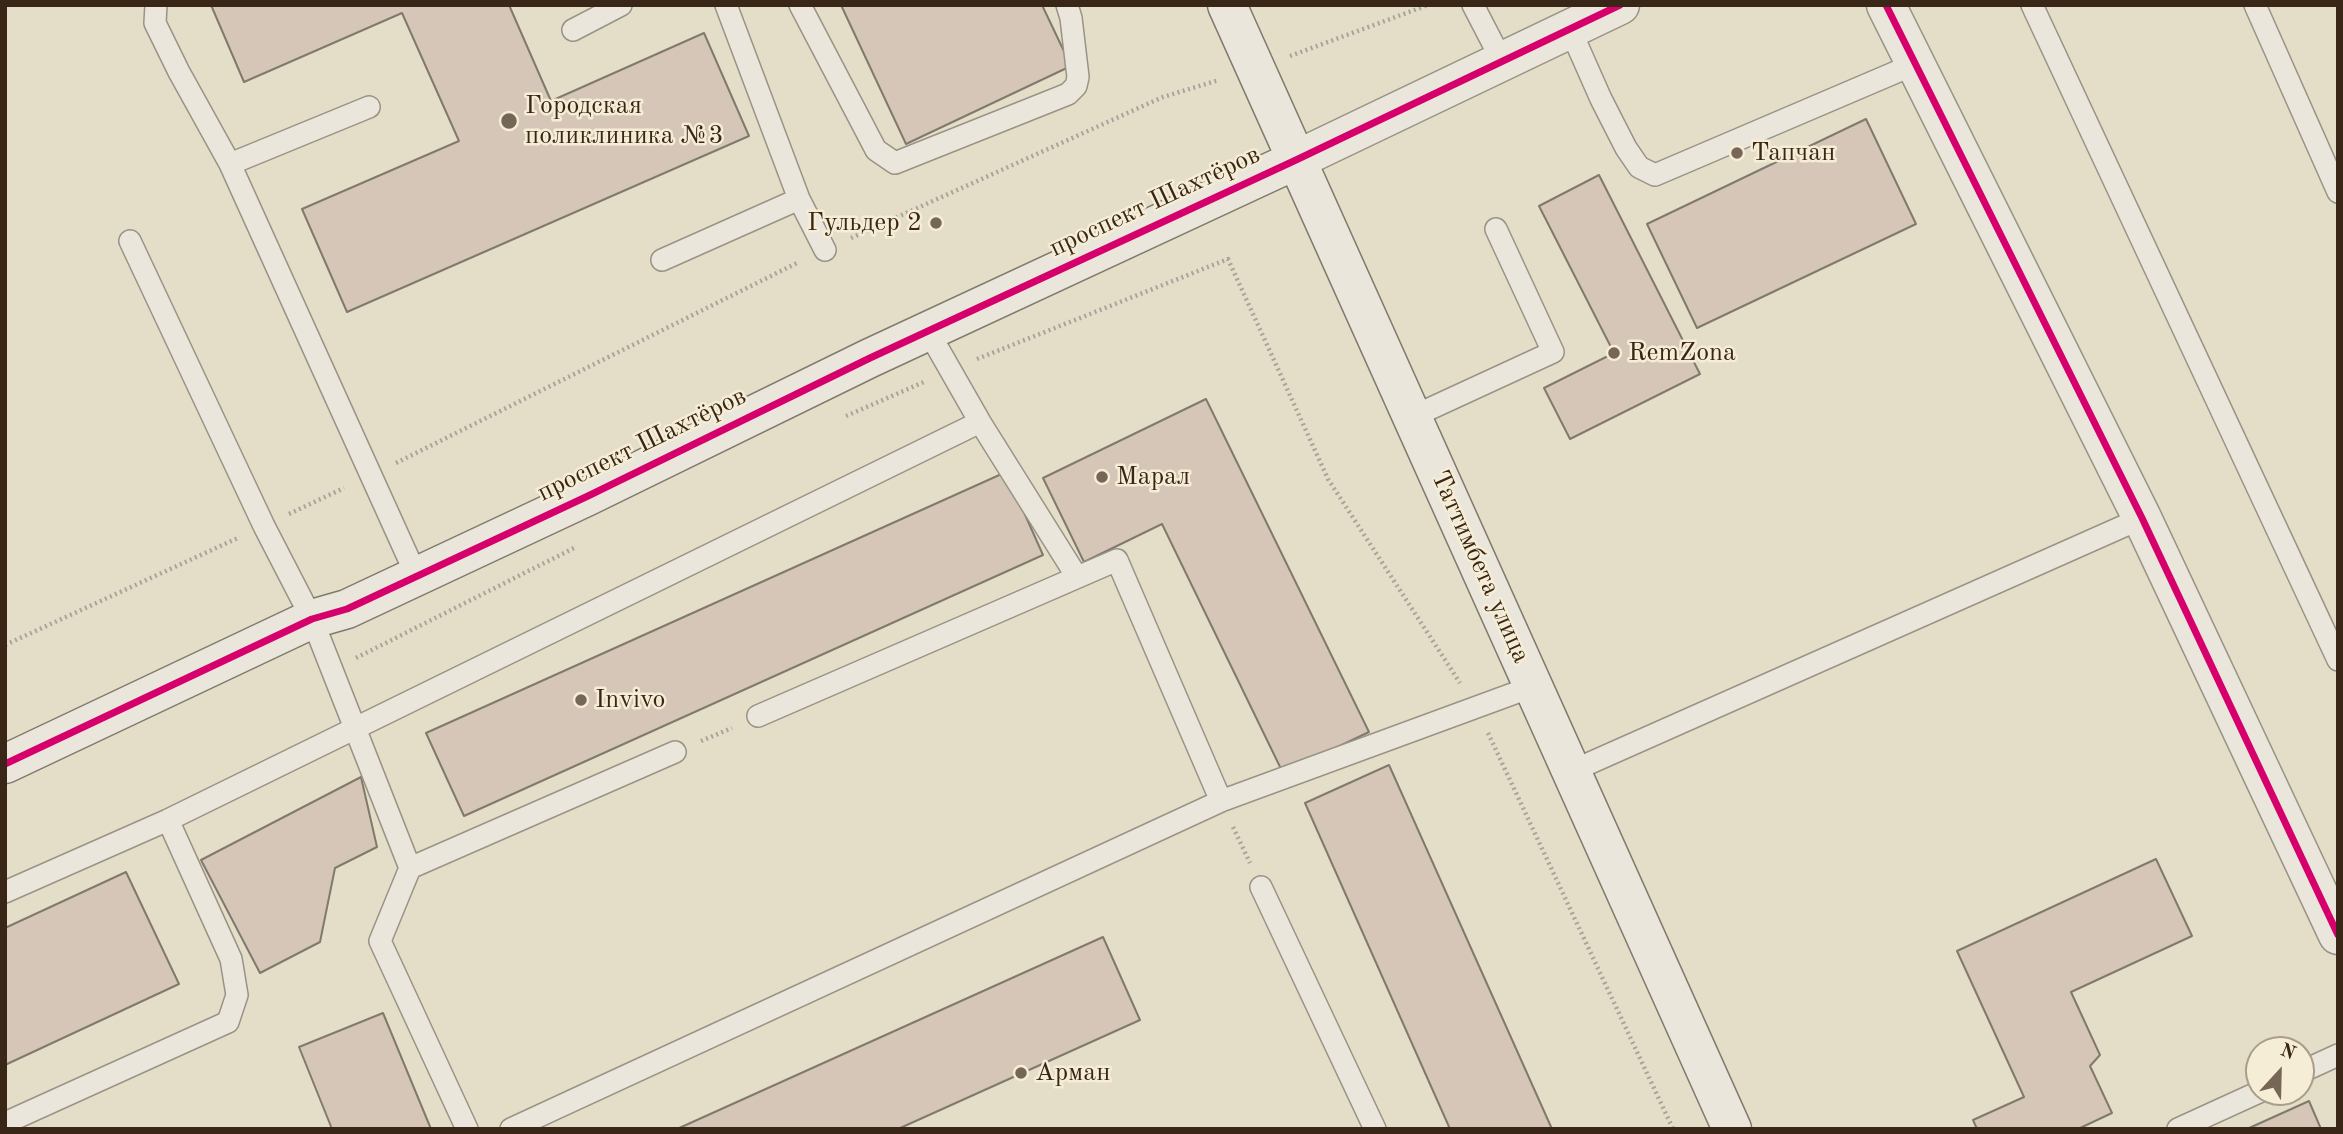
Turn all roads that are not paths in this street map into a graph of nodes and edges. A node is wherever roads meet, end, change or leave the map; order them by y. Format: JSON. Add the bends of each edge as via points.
{"nodes":[{"id":1,"x":156,"y":5,"type":"edge"},
{"id":2,"x":621,"y":5,"type":"edge"},
{"id":3,"x":726,"y":5,"type":"edge"},
{"id":4,"x":800,"y":5,"type":"edge"},
{"id":5,"x":1067,"y":5,"type":"edge"},
{"id":6,"x":1227,"y":5,"type":"edge"},
{"id":7,"x":1473,"y":5,"type":"edge"},
{"id":8,"x":1620,"y":5,"type":"edge"},
{"id":9,"x":1886,"y":5,"type":"edge"},
{"id":10,"x":2032,"y":5,"type":"edge"},
{"id":11,"x":2255,"y":5,"type":"edge"},
{"id":12,"x":1570,"y":29,"type":"junction"},
{"id":13,"x":573,"y":30,"type":"dead end"},
{"id":14,"x":1502,"y":61,"type":"junction"},
{"id":15,"x":1915,"y":64,"type":"junction"},
{"id":16,"x":369,"y":107,"type":"dead end"},
{"id":17,"x":1296,"y":160,"type":"junction"},
{"id":18,"x":230,"y":164,"type":"junction"},
{"id":19,"x":2338,"y":192,"type":"edge"},
{"id":20,"x":799,"y":199,"type":"junction"},
{"id":21,"x":1496,"y":229,"type":"dead end"},
{"id":22,"x":130,"y":241,"type":"dead end"},
{"id":23,"x":825,"y":250,"type":"road end"},
{"id":24,"x":662,"y":260,"type":"dead end"},
{"id":25,"x":928,"y":331,"type":"junction"},
{"id":26,"x":1412,"y":417,"type":"junction"},
{"id":27,"x":980,"y":422,"type":"junction"},
{"id":28,"x":2142,"y":518,"type":"junction"},
{"id":29,"x":416,"y":576,"type":"junction"},
{"id":30,"x":1077,"y":577,"type":"junction"},
{"id":31,"x":313,"y":619,"type":"junction"},
{"id":32,"x":2338,"y":660,"type":"edge"},
{"id":33,"x":1534,"y":685,"type":"junction"},
{"id":34,"x":758,"y":716,"type":"road end"},
{"id":35,"x":356,"y":729,"type":"junction"},
{"id":36,"x":675,"y":752,"type":"road end"},
{"id":37,"x":5,"y":764,"type":"edge"},
{"id":38,"x":1572,"y":771,"type":"junction"},
{"id":39,"x":1221,"y":801,"type":"junction"},
{"id":40,"x":168,"y":820,"type":"junction"},
{"id":41,"x":410,"y":868,"type":"junction"},
{"id":42,"x":1261,"y":887,"type":"road end"},
{"id":43,"x":5,"y":892,"type":"edge"},
{"id":44,"x":2338,"y":934,"type":"edge"},
{"id":45,"x":2338,"y":1055,"type":"edge"},
{"id":46,"x":2315,"y":1066,"type":"edge"},
{"id":47,"x":2245,"y":1098,"type":"edge"},
{"id":48,"x":5,"y":1123,"type":"edge"},
{"id":49,"x":1722,"y":1126,"type":"edge"},
{"id":50,"x":467,"y":1129,"type":"edge"},
{"id":51,"x":511,"y":1129,"type":"edge"},
{"id":52,"x":1375,"y":1129,"type":"edge"},
{"id":53,"x":2178,"y":1129,"type":"edge"}],
"edges":[{"from":1,"to":18,"type":"lane","via":[[155,23]]},
{"from":2,"to":13,"type":"lane"},
{"from":3,"to":20,"type":"lane"},
{"from":4,"to":5,"type":"lane","via":[[876,150],[895,163],[1068,94],[1078,77]]},
{"from":6,"to":17,"type":"street","name":"Таттимбета улица"},
{"from":7,"to":14,"type":"lane"},
{"from":8,"to":12,"type":"street","name":"проспект Шахтёров"},
{"from":9,"to":15,"type":"street"},
{"from":10,"to":32,"type":"lane"},
{"from":11,"to":19,"type":"lane"},
{"from":12,"to":14,"type":"street","name":"проспект Шахтёров"},
{"from":12,"to":15,"type":"lane","via":[[1626,148],[1639,167],[1655,175]]},
{"from":14,"to":17,"type":"street","name":"проспект Шахтёров"},
{"from":15,"to":28,"type":"street"},
{"from":16,"to":18,"type":"lane"},
{"from":17,"to":25,"type":"street","name":"проспект Шахтёров"},
{"from":17,"to":26,"type":"street","name":"Таттимбета улица"},
{"from":18,"to":29,"type":"lane"},
{"from":20,"to":23,"type":"lane"},
{"from":20,"to":24,"type":"lane"},
{"from":21,"to":26,"type":"lane","via":[[1553,352]]},
{"from":22,"to":31,"type":"lane","via":[[264,526]]},
{"from":25,"to":27,"type":"lane"},
{"from":25,"to":29,"type":"street","name":"проспект Шахтёров"},
{"from":26,"to":33,"type":"street","name":"Таттимбета улица"},
{"from":27,"to":30,"type":"lane"},
{"from":27,"to":35,"type":"lane"},
{"from":28,"to":38,"type":"lane"},
{"from":28,"to":44,"type":"street"},
{"from":29,"to":31,"type":"street","name":"проспект Шахтёров","via":[[347,609]]},
{"from":30,"to":34,"type":"lane"},
{"from":30,"to":39,"type":"lane","via":[[1117,560]]},
{"from":31,"to":35,"type":"lane"},
{"from":31,"to":37,"type":"street","name":"проспект Шахтёров"},
{"from":33,"to":38,"type":"street","name":"Таттимбета улица"},
{"from":33,"to":39,"type":"lane"},
{"from":35,"to":40,"type":"lane"},
{"from":35,"to":41,"type":"lane"},
{"from":36,"to":41,"type":"lane"},
{"from":38,"to":49,"type":"street","name":"Таттимбета улица"},
{"from":39,"to":51,"type":"lane"},
{"from":40,"to":43,"type":"lane"},
{"from":40,"to":48,"type":"lane","via":[[231,959],[237,995],[228,1021]]},
{"from":41,"to":50,"type":"lane","via":[[380,941]]},
{"from":42,"to":52,"type":"lane"},
{"from":45,"to":46,"type":"lane"},
{"from":47,"to":53,"type":"lane"}]}
